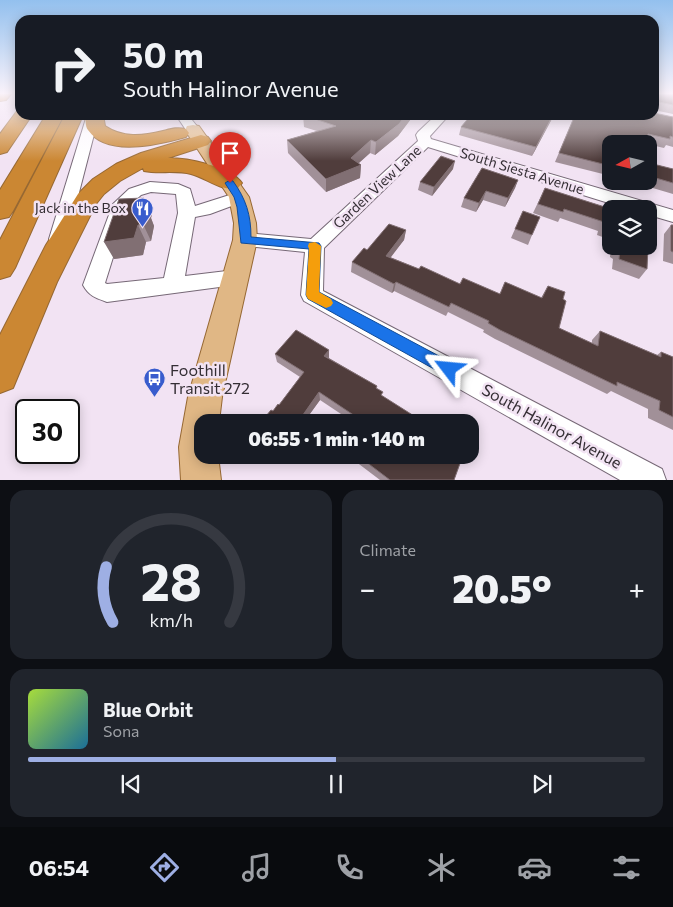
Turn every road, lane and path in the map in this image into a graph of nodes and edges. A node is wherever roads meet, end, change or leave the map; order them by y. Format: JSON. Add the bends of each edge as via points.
{"nodes":[{"id":1,"x":20,"y":120,"type":"edge"},
{"id":2,"x":34,"y":120,"type":"edge"},
{"id":3,"x":52,"y":120,"type":"edge"},
{"id":4,"x":72,"y":120,"type":"edge"},
{"id":5,"x":93,"y":120,"type":"edge"},
{"id":6,"x":95,"y":120,"type":"edge"},
{"id":7,"x":438,"y":120,"type":"edge"},
{"id":8,"x":192,"y":129,"type":"edge"},
{"id":9,"x":425,"y":142,"type":"junction"},
{"id":10,"x":2,"y":157,"type":"edge"},
{"id":11,"x":119,"y":172,"type":"junction"},
{"id":12,"x":235,"y":190,"type":"junction"},
{"id":13,"x":618,"y":200,"type":"edge"},
{"id":14,"x":0,"y":211,"type":"edge"},
{"id":15,"x":657,"y":212,"type":"edge"},
{"id":16,"x":187,"y":213,"type":"junction"},
{"id":17,"x":673,"y":216,"type":"edge"},
{"id":18,"x":245,"y":240,"type":"junction"},
{"id":19,"x":315,"y":246,"type":"junction"},
{"id":20,"x":53,"y":258,"type":"junction"},
{"id":21,"x":0,"y":268,"type":"edge"},
{"id":22,"x":235,"y":278,"type":"junction"},
{"id":23,"x":173,"y":285,"type":"junction"},
{"id":24,"x":0,"y":375,"type":"edge"},
{"id":25,"x":201,"y":480,"type":"edge"},
{"id":26,"x":651,"y":480,"type":"edge"}],
"edges":[{"from":1,"to":10,"type":"highway"},
{"from":2,"to":10,"type":"highway"},
{"from":3,"to":14,"type":"highway"},
{"from":4,"to":21,"type":"highway"},
{"from":5,"to":20,"type":"street"},
{"from":6,"to":8,"type":"highway","via":[[96,128],[102,134],[125,141],[158,138]]},
{"from":7,"to":9,"type":"street","name":"Garden View Lane","via":[[423,135]]},
{"from":8,"to":11,"type":"highway","via":[[160,154]]},
{"from":8,"to":12,"type":"main road"},
{"from":9,"to":13,"type":"street","name":"South Siesta Avenue"},
{"from":9,"to":19,"type":"street","name":"Garden View Lane"},
{"from":11,"to":12,"type":"highway","via":[[182,164],[207,170]]},
{"from":11,"to":20,"type":"highway","via":[[89,195]]},
{"from":12,"to":16,"type":"street","via":[[204,210]]},
{"from":12,"to":18,"type":"main road","via":[[245,223]]},
{"from":15,"to":17,"type":"street","name":"South Siesta Avenue"},
{"from":16,"to":23,"type":"street"},
{"from":16,"to":23,"type":"street","via":[[184,192],[178,189],[150,188],[135,192],[121,204],[94,284],[107,292]]},
{"from":18,"to":19,"type":"street"},
{"from":18,"to":22,"type":"main road"},
{"from":19,"to":26,"type":"street","name":"South Halinor Avenue","via":[[312,295]]},
{"from":20,"to":24,"type":"highway"},
{"from":22,"to":23,"type":"street"},
{"from":22,"to":25,"type":"main road","via":[[205,397],[198,447]]}]}
